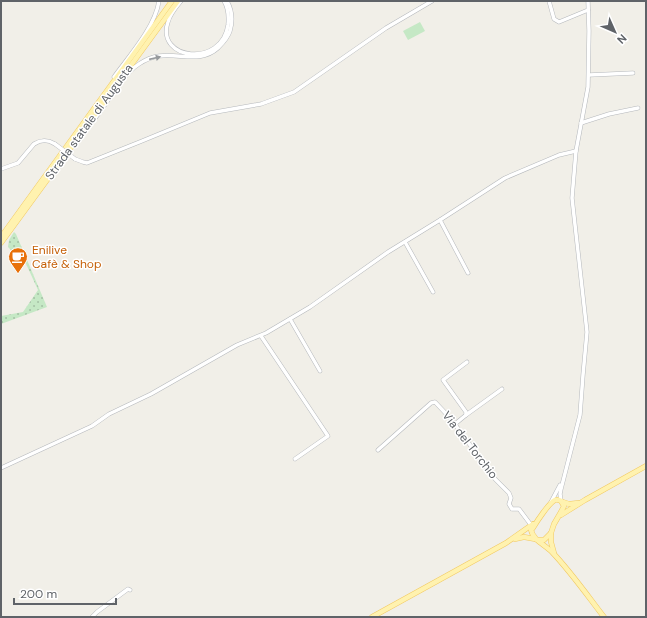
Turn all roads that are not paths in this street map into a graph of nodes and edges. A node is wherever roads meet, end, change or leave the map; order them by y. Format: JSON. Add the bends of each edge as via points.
{"nodes":[{"id":1,"x":159,"y":1,"type":"edge"},
{"id":2,"x":172,"y":1,"type":"edge"},
{"id":3,"x":180,"y":1,"type":"edge"},
{"id":4,"x":224,"y":1,"type":"edge"},
{"id":5,"x":227,"y":1,"type":"edge"},
{"id":6,"x":432,"y":1,"type":"edge"},
{"id":7,"x":549,"y":1,"type":"edge"},
{"id":8,"x":588,"y":1,"type":"edge"},
{"id":9,"x":423,"y":3,"type":"edge"},
{"id":10,"x":588,"y":10,"type":"junction"},
{"id":11,"x":633,"y":73,"type":"dead end"},
{"id":12,"x":589,"y":75,"type":"junction"},
{"id":13,"x":638,"y":108,"type":"dead end"},
{"id":14,"x":92,"y":112,"type":"junction"},
{"id":15,"x":581,"y":123,"type":"junction"},
{"id":16,"x":80,"y":134,"type":"junction"},
{"id":17,"x":576,"y":151,"type":"junction"},
{"id":18,"x":1,"y":169,"type":"edge"},
{"id":19,"x":440,"y":220,"type":"junction"},
{"id":20,"x":1,"y":237,"type":"edge"},
{"id":21,"x":406,"y":242,"type":"junction"},
{"id":22,"x":1,"y":243,"type":"edge"},
{"id":23,"x":468,"y":273,"type":"dead end"},
{"id":24,"x":433,"y":292,"type":"dead end"},
{"id":25,"x":290,"y":319,"type":"junction"},
{"id":26,"x":261,"y":336,"type":"junction"},
{"id":27,"x":466,"y":362,"type":"dead end"},
{"id":28,"x":320,"y":371,"type":"dead end"},
{"id":29,"x":502,"y":389,"type":"dead end"},
{"id":30,"x":466,"y":415,"type":"junction"},
{"id":31,"x":455,"y":424,"type":"junction"},
{"id":32,"x":378,"y":450,"type":"dead end"},
{"id":33,"x":295,"y":459,"type":"dead end"},
{"id":34,"x":646,"y":466,"type":"edge"},
{"id":35,"x":1,"y":468,"type":"edge"},
{"id":36,"x":563,"y":480,"type":"junction"},
{"id":37,"x":585,"y":500,"type":"junction"},
{"id":38,"x":562,"y":501,"type":"junction"},
{"id":39,"x":548,"y":507,"type":"junction"},
{"id":40,"x":558,"y":517,"type":"junction"},
{"id":41,"x":536,"y":522,"type":"junction"},
{"id":42,"x":531,"y":526,"type":"junction"},
{"id":43,"x":551,"y":533,"type":"junction"},
{"id":44,"x":536,"y":539,"type":"junction"},
{"id":45,"x":506,"y":543,"type":"junction"},
{"id":46,"x":556,"y":556,"type":"junction"},
{"id":47,"x":130,"y":590,"type":"dead end"},
{"id":48,"x":92,"y":617,"type":"edge"},
{"id":49,"x":372,"y":617,"type":"edge"},
{"id":50,"x":604,"y":617,"type":"edge"}],
"edges":[{"from":1,"to":14,"type":"street","via":[[154,19]]},
{"from":2,"to":14,"type":"main road","name":"Strada statale di Augusta"},
{"from":3,"to":4,"type":"street","via":[[168,21],[167,38],[178,50],[194,55],[213,49],[226,33],[229,19]]},
{"from":3,"to":16,"type":"main road","name":"Strada statale di Augusta"},
{"from":16,"to":5,"type":"street","one_way":true,"via":[[95,119],[127,74],[138,65],[159,56],[205,56],[219,47],[229,34],[231,26]]},
{"from":6,"to":9,"type":"street"},
{"from":7,"to":10,"type":"street","via":[[554,19],[559,22]]},
{"from":8,"to":10,"type":"street"},
{"from":9,"to":18,"type":"street","bridge":true,"via":[[294,92],[261,104],[210,113],[87,163],[75,159],[48,140],[38,141],[18,163]]},
{"from":10,"to":12,"type":"street"},
{"from":11,"to":12,"type":"street"},
{"from":12,"to":15,"type":"street"},
{"from":13,"to":15,"type":"street"},
{"from":14,"to":20,"type":"main road","name":"Strada statale di Augusta"},
{"from":15,"to":17,"type":"street"},
{"from":16,"to":22,"type":"main road","name":"Strada statale di Augusta"},
{"from":17,"to":19,"type":"street","via":[[559,155],[505,178]]},
{"from":17,"to":36,"type":"street","via":[[572,198],[587,332],[580,415]]},
{"from":19,"to":21,"type":"street"},
{"from":19,"to":23,"type":"street"},
{"from":21,"to":24,"type":"street"},
{"from":21,"to":25,"type":"street"},
{"from":25,"to":26,"type":"street"},
{"from":25,"to":28,"type":"street"},
{"from":26,"to":33,"type":"street","via":[[328,436]]},
{"from":26,"to":35,"type":"street","via":[[237,345],[158,391],[109,414],[92,426]]},
{"from":27,"to":30,"type":"street","via":[[443,380]]},
{"from":29,"to":30,"type":"street"},
{"from":30,"to":31,"type":"street"},
{"from":31,"to":32,"type":"street","name":"Via del Torchio","via":[[435,402],[431,403]]},
{"from":31,"to":42,"type":"street","name":"Via del Torchio","via":[[508,493],[512,509],[519,509]]},
{"from":34,"to":37,"type":"main road"},
{"from":36,"to":38,"type":"street","via":[[560,494]]},
{"from":36,"to":39,"type":"street"},
{"from":37,"to":38,"type":"main road","via":[[572,504]]},
{"from":37,"to":40,"type":"main road"},
{"from":38,"to":39,"type":"main road","via":[[554,500]]},
{"from":38,"to":40,"type":"main road","via":[[564,506]]},
{"from":39,"to":41,"type":"main road"},
{"from":40,"to":43,"type":"main road"},
{"from":41,"to":42,"type":"main road"},
{"from":41,"to":44,"type":"main road","via":[[531,530]]},
{"from":42,"to":45,"type":"main road"},
{"from":43,"to":44,"type":"main road","via":[[544,540]]},
{"from":43,"to":46,"type":"main road"},
{"from":44,"to":45,"type":"main road","via":[[521,537]]},
{"from":44,"to":46,"type":"main road"},
{"from":45,"to":49,"type":"main road"},
{"from":46,"to":50,"type":"main road"},
{"from":47,"to":48,"type":"street"}]}
